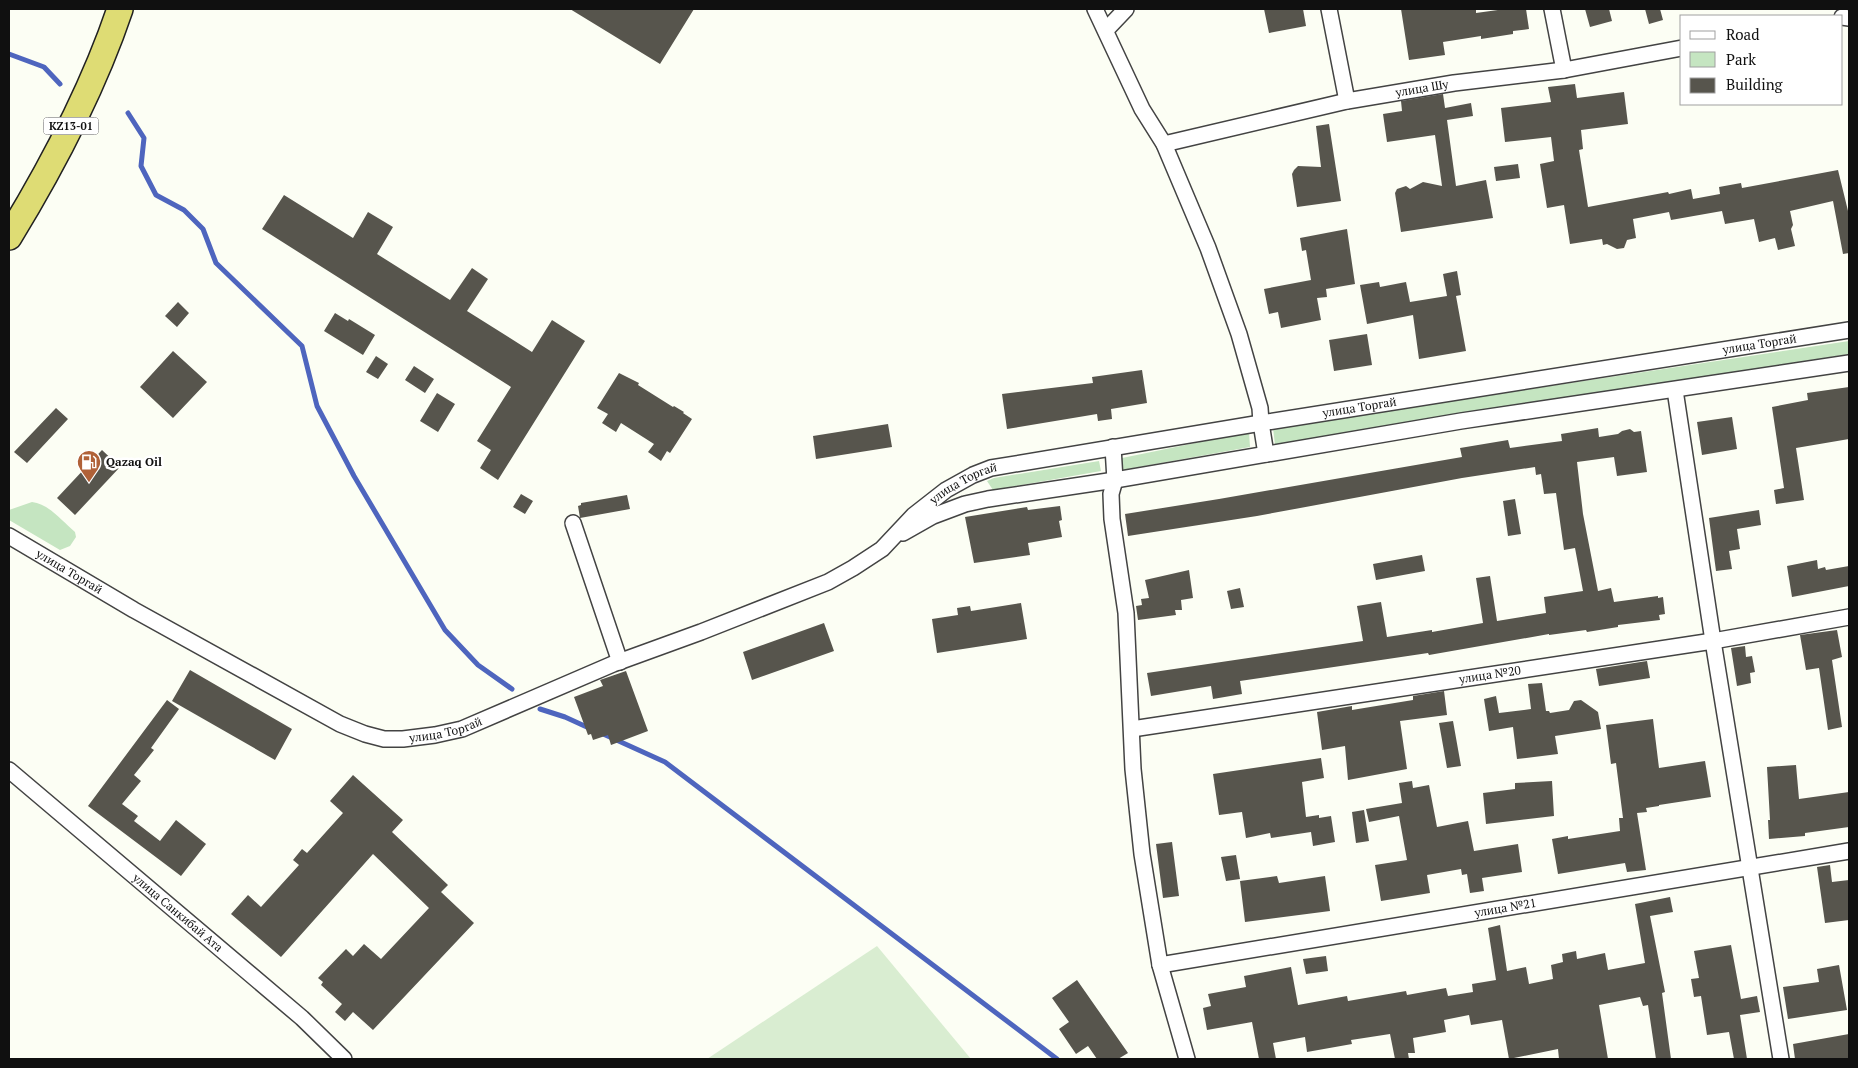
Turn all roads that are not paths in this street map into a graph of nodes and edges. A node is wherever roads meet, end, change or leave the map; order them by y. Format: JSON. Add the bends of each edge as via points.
{"nodes":[{"id":1,"x":120,"y":9,"type":"edge"},
{"id":2,"x":1095,"y":9,"type":"edge"},
{"id":3,"x":1126,"y":9,"type":"edge"},
{"id":4,"x":1329,"y":9,"type":"edge"},
{"id":5,"x":1552,"y":9,"type":"edge"},
{"id":6,"x":1106,"y":30,"type":"junction"},
{"id":7,"x":1680,"y":48,"type":"edge"},
{"id":8,"x":1564,"y":70,"type":"junction"},
{"id":9,"x":1348,"y":101,"type":"junction"},
{"id":10,"x":1164,"y":144,"type":"junction"},
{"id":11,"x":9,"y":238,"type":"edge"},
{"id":12,"x":1849,"y":330,"type":"edge"},
{"id":13,"x":1849,"y":363,"type":"edge"},
{"id":14,"x":1675,"y":390,"type":"junction"},
{"id":15,"x":1261,"y":423,"type":"junction"},
{"id":16,"x":1112,"y":447,"type":"junction"},
{"id":17,"x":1266,"y":454,"type":"junction"},
{"id":18,"x":1115,"y":480,"type":"junction"},
{"id":19,"x":573,"y":523,"type":"dead end"},
{"id":20,"x":9,"y":536,"type":"edge"},
{"id":21,"x":893,"y":538,"type":"junction"},
{"id":22,"x":1849,"y":617,"type":"edge"},
{"id":23,"x":1713,"y":641,"type":"junction"},
{"id":24,"x":620,"y":662,"type":"junction"},
{"id":25,"x":1132,"y":729,"type":"junction"},
{"id":26,"x":9,"y":770,"type":"edge"},
{"id":27,"x":1849,"y":852,"type":"edge"},
{"id":28,"x":1750,"y":868,"type":"junction"},
{"id":29,"x":1160,"y":965,"type":"junction"},
{"id":30,"x":344,"y":1059,"type":"edge"},
{"id":31,"x":1187,"y":1059,"type":"edge"},
{"id":32,"x":1781,"y":1059,"type":"edge"}],
"edges":[{"from":1,"to":11,"type":"highway","number":"KZ13-01","via":[[107,46],[64,140]]},
{"from":2,"to":6,"type":"street"},
{"from":3,"to":6,"type":"street"},
{"from":4,"to":9,"type":"street"},
{"from":5,"to":8,"type":"street"},
{"from":6,"to":10,"type":"street","via":[[1142,108]]},
{"from":7,"to":8,"type":"street","name":"улица Шу"},
{"from":8,"to":9,"type":"street","name":"улица Шу","via":[[1454,83]]},
{"from":9,"to":10,"type":"street","name":"улица Шу"},
{"from":10,"to":15,"type":"street","via":[[1208,248],[1239,334],[1260,408]]},
{"from":12,"to":15,"type":"street","name":"улица Торгай"},
{"from":13,"to":14,"type":"street","name":"улица Торгай"},
{"from":14,"to":17,"type":"street","name":"улица Торгай"},
{"from":14,"to":23,"type":"street"},
{"from":15,"to":16,"type":"street","name":"улица Торгай"},
{"from":15,"to":17,"type":"street"},
{"from":16,"to":18,"type":"street"},
{"from":16,"to":21,"type":"street","name":"улица Торгай","via":[[991,468],[973,475],[924,506]]},
{"from":17,"to":18,"type":"street","name":"улица Торгай"},
{"from":18,"to":21,"type":"street","name":"улица Торгай","via":[[965,504],[933,516]]},
{"from":18,"to":25,"type":"street","via":[[1111,494],[1112,519],[1126,613]]},
{"from":19,"to":24,"type":"street"},
{"from":20,"to":24,"type":"street","name":"улица Торгай","via":[[304,705],[340,724],[384,739],[435,736],[462,729]]},
{"from":21,"to":24,"type":"street","name":"улица Торгай","via":[[828,582]]},
{"from":22,"to":23,"type":"street","name":"улица №20"},
{"from":23,"to":25,"type":"street","name":"улица №20"},
{"from":23,"to":28,"type":"street"},
{"from":25,"to":29,"type":"street","via":[[1142,854]]},
{"from":26,"to":30,"type":"street","name":"улица Санкибай Ата","via":[[294,1012]]},
{"from":27,"to":28,"type":"street","name":"улица №21"},
{"from":28,"to":29,"type":"street","name":"улица №21"},
{"from":28,"to":32,"type":"street"},
{"from":29,"to":31,"type":"street"}]}
